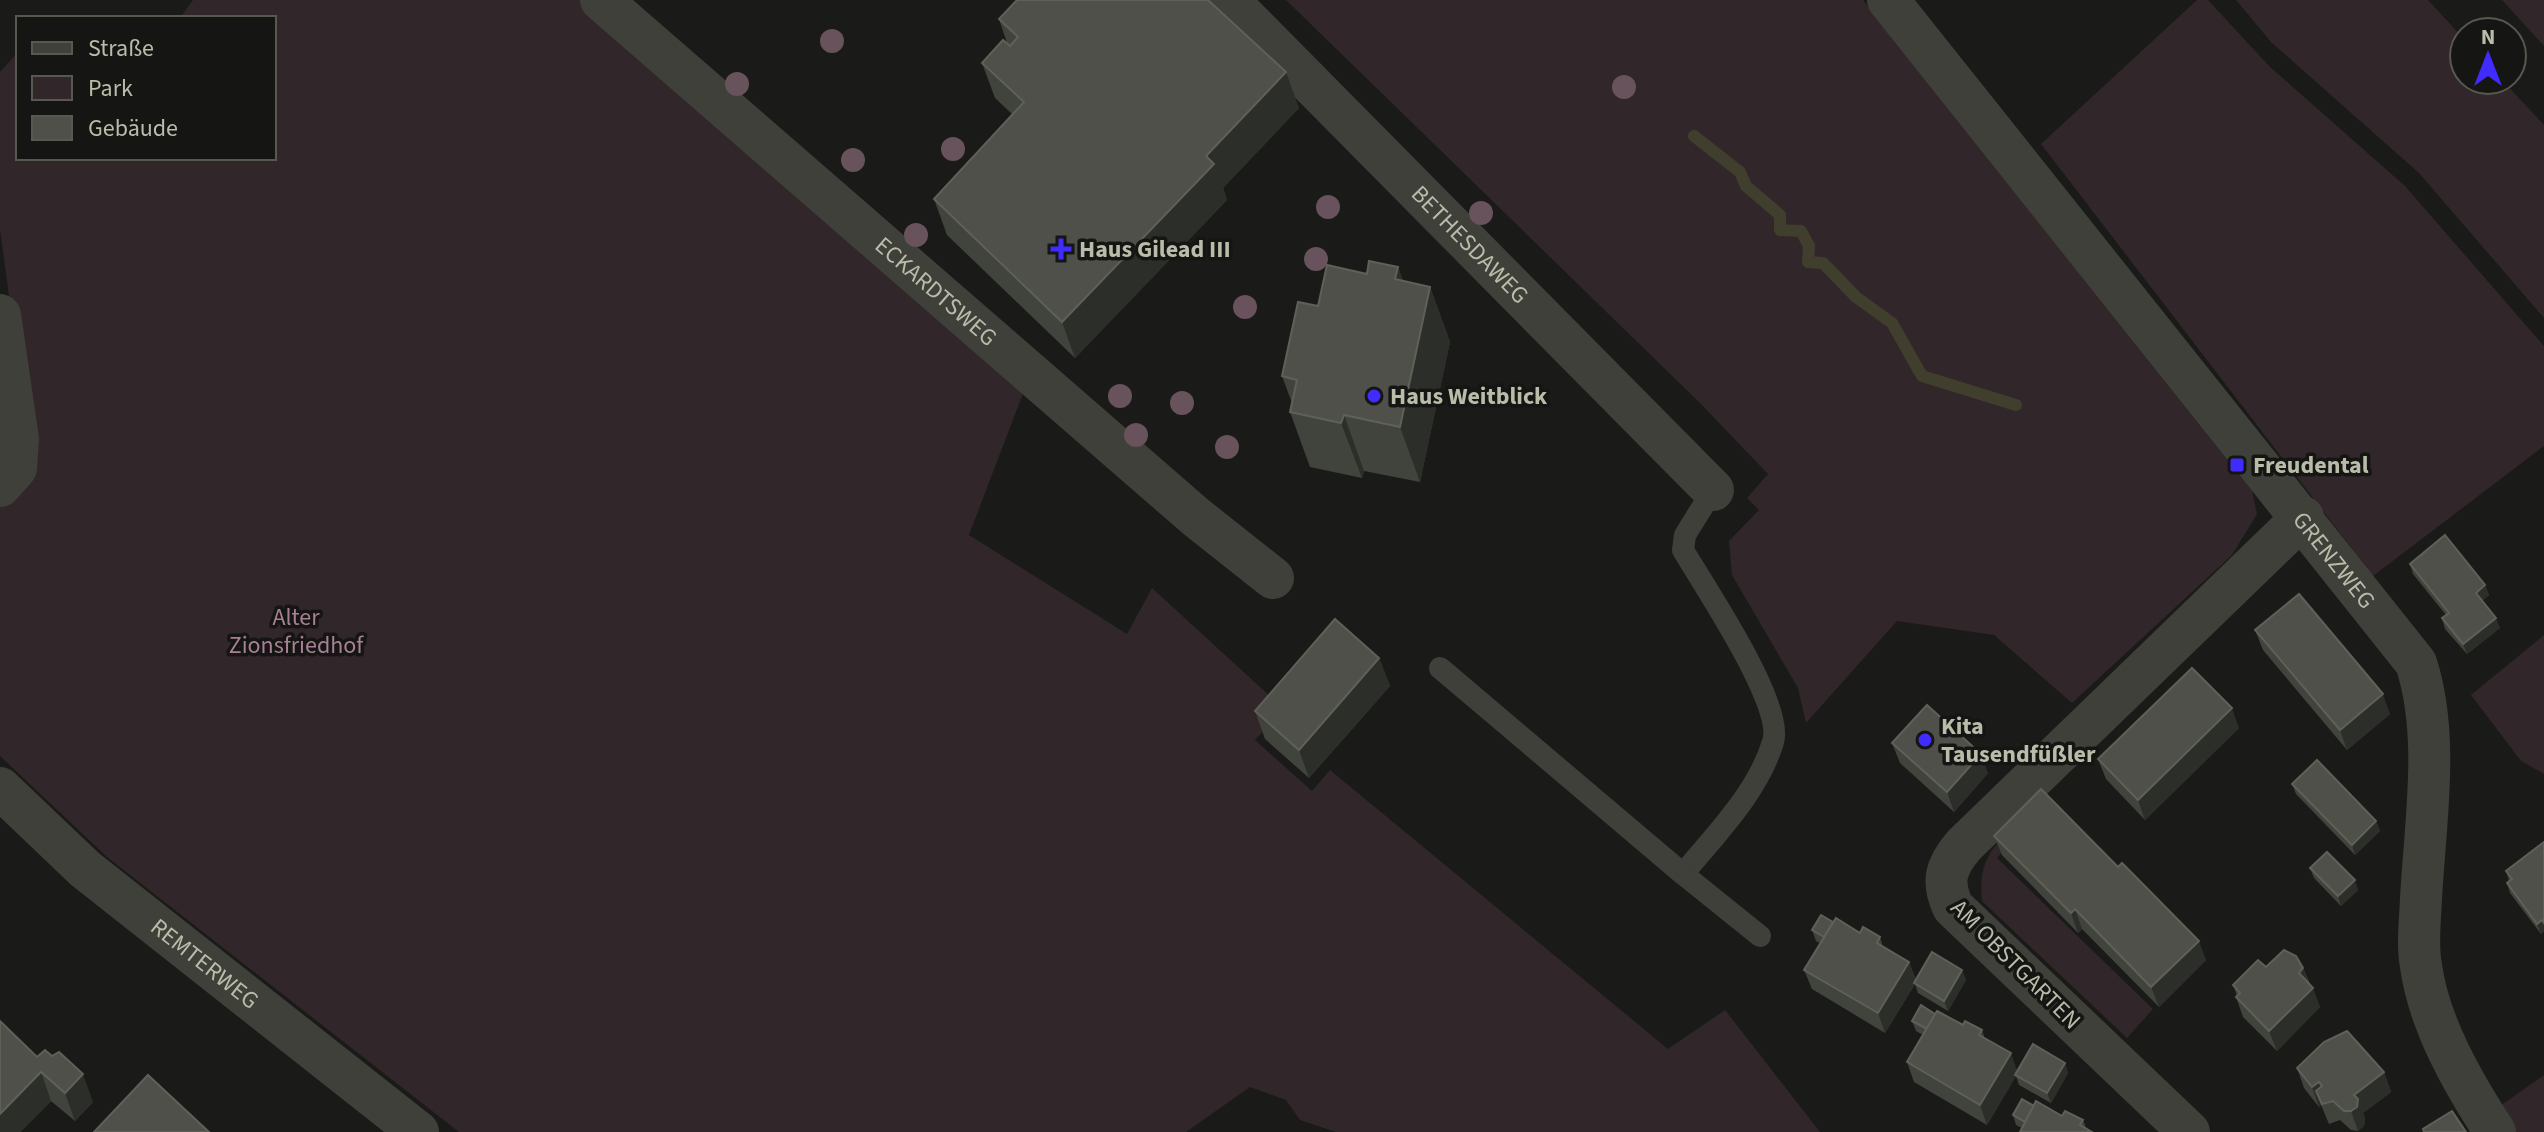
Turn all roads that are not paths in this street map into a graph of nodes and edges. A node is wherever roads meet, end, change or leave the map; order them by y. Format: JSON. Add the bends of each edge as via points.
{"nodes":[{"id":1,"x":601,"y":0,"type":"edge"},
{"id":2,"x":1228,"y":0,"type":"edge"},
{"id":3,"x":1888,"y":0,"type":"edge"},
{"id":4,"x":0,"y":315,"type":"edge"},
{"id":5,"x":5,"y":482,"type":"edge"},
{"id":6,"x":1713,"y":490,"type":"joint"},
{"id":7,"x":2303,"y":517,"type":"junction"},
{"id":8,"x":1273,"y":578,"type":"dead end"},
{"id":9,"x":1440,"y":668,"type":"dead end"},
{"id":10,"x":0,"y":788,"type":"edge"},
{"id":11,"x":1683,"y":874,"type":"junction"},
{"id":12,"x":1760,"y":936,"type":"dead end"},
{"id":13,"x":418,"y":1132,"type":"edge"},
{"id":14,"x":2189,"y":1132,"type":"edge"},
{"id":15,"x":2495,"y":1132,"type":"edge"}],
"edges":[{"from":1,"to":8,"type":"street","name":"ECKARDTSWEG","via":[[1184,507]]},
{"from":2,"to":6,"type":"street","name":"BETHESDAWEG"},
{"from":3,"to":7,"type":"street","name":"GRENZWEG"},
{"from":4,"to":5,"type":"street","via":[[18,439],[16,468]]},
{"from":6,"to":11,"type":"lane","via":[[1685,535],[1683,550],[1769,701],[1774,740],[1747,795]]},
{"from":7,"to":14,"type":"street","name":"AM OBSTGARTEN","via":[[1964,845],[1945,874],[1953,907]]},
{"from":7,"to":15,"type":"street","name":"GRENZWEG","via":[[2416,663],[2427,695],[2420,963],[2427,999],[2472,1097]]},
{"from":9,"to":11,"type":"lane"},
{"from":10,"to":13,"type":"street","name":"REMTERWEG","via":[[85,869]]},
{"from":11,"to":12,"type":"lane"}]}
